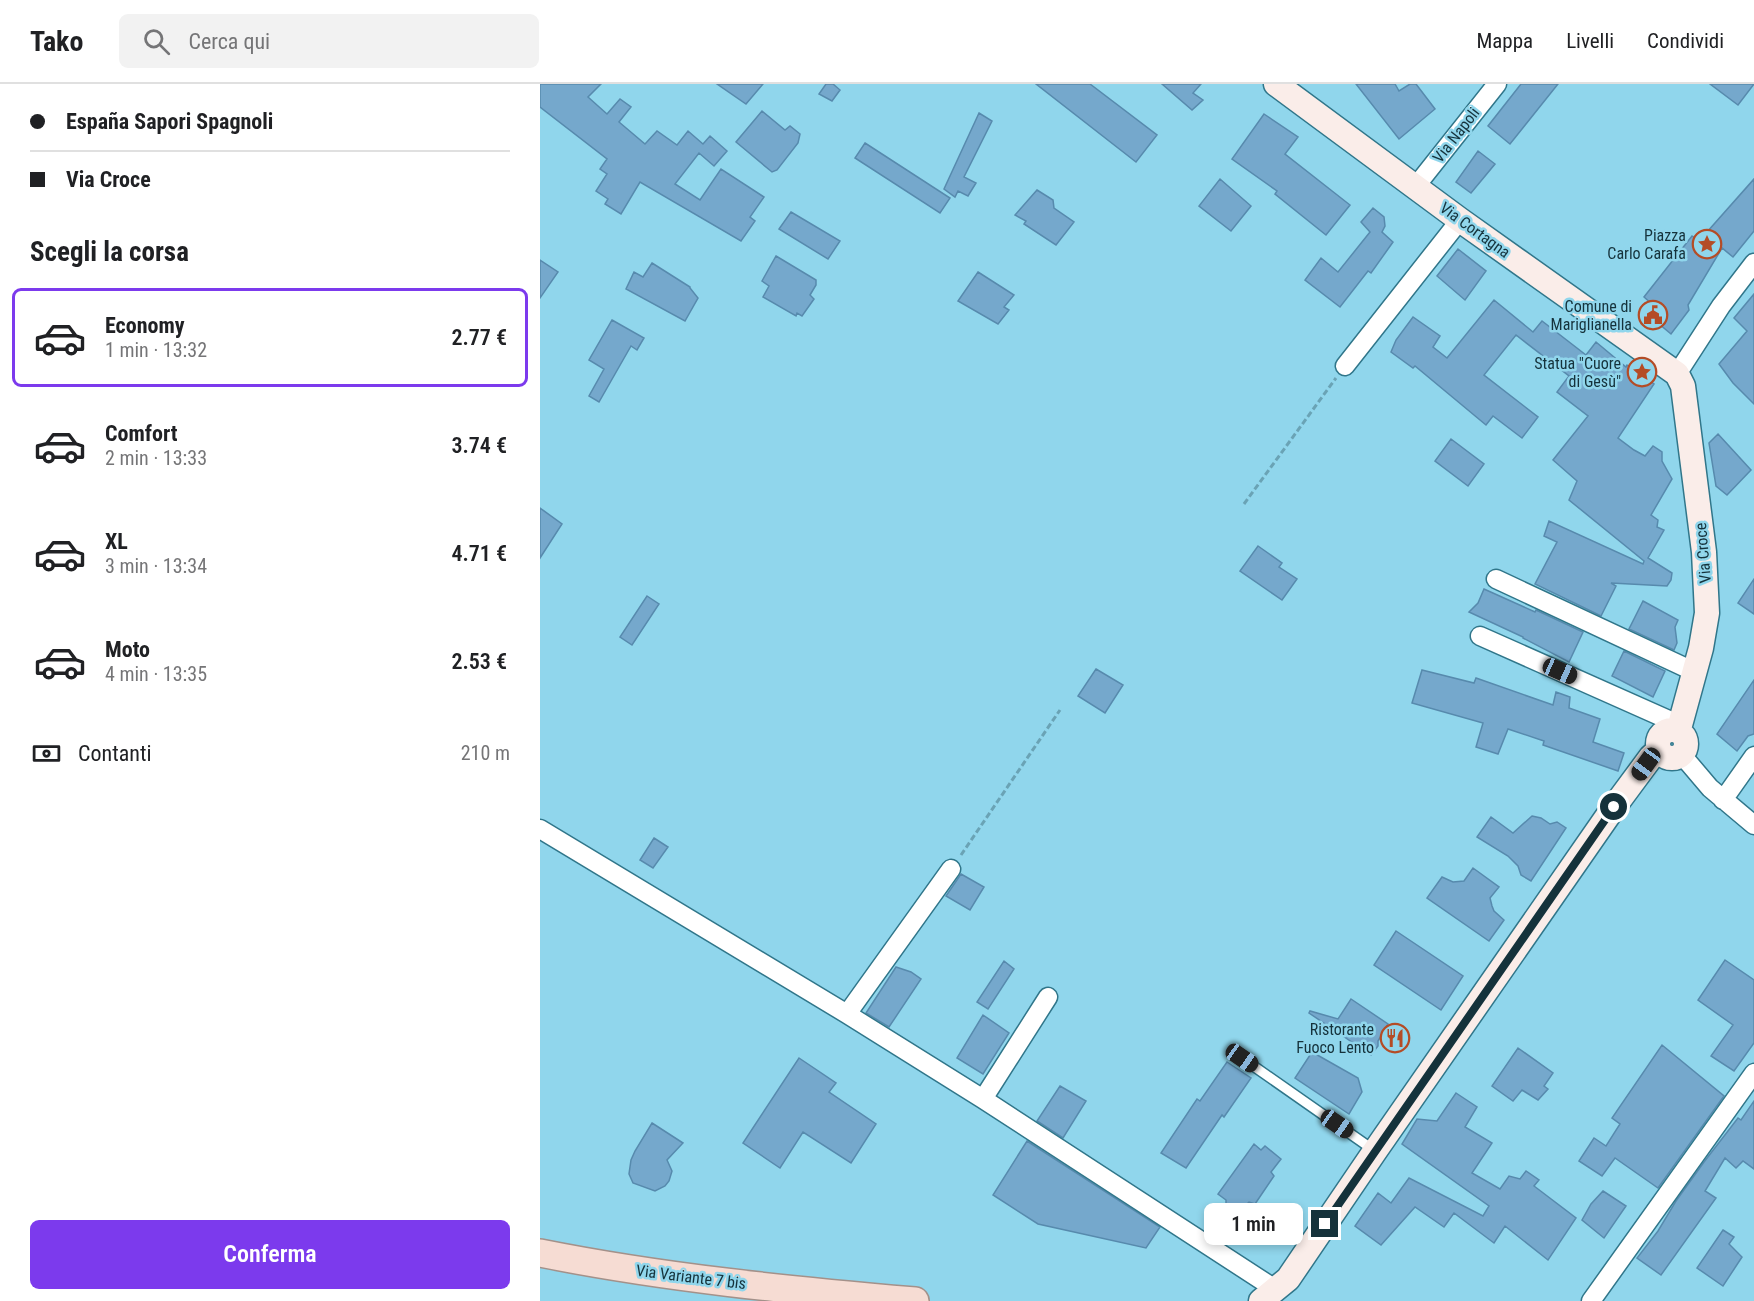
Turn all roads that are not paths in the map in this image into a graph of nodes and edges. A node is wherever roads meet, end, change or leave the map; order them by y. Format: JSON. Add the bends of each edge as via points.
{"nodes":[{"id":1,"x":1276,"y":84,"type":"edge"},
{"id":2,"x":1497,"y":84,"type":"edge"},
{"id":3,"x":1416,"y":186,"type":"junction"},
{"id":4,"x":1460,"y":220,"type":"junction"},
{"id":5,"x":1754,"y":263,"type":"edge"},
{"id":6,"x":1345,"y":366,"type":"road end"},
{"id":7,"x":1677,"y":374,"type":"junction"},
{"id":8,"x":1496,"y":579,"type":"dead end"},
{"id":9,"x":1480,"y":636,"type":"dead end"},
{"id":10,"x":1695,"y":672,"type":"junction"},
{"id":11,"x":1678,"y":727,"type":"junction"},
{"id":12,"x":1670,"y":752,"type":"junction"},
{"id":13,"x":1754,"y":756,"type":"edge"},
{"id":14,"x":1723,"y":800,"type":"junction"},
{"id":15,"x":1754,"y":825,"type":"edge"},
{"id":16,"x":540,"y":829,"type":"edge"},
{"id":17,"x":951,"y":869,"type":"road end"},
{"id":18,"x":1048,"y":997,"type":"dead end"},
{"id":19,"x":847,"y":1014,"type":"junction"},
{"id":20,"x":1242,"y":1058,"type":"dead end"},
{"id":21,"x":1754,"y":1073,"type":"edge"},
{"id":22,"x":983,"y":1099,"type":"junction"},
{"id":23,"x":1375,"y":1151,"type":"junction"},
{"id":24,"x":540,"y":1253,"type":"edge"},
{"id":25,"x":1276,"y":1292,"type":"edge"},
{"id":26,"x":915,"y":1301,"type":"edge"},
{"id":27,"x":1591,"y":1301,"type":"edge"}],
"edges":[{"from":1,"to":3,"type":"street","name":"Via Cortagna"},
{"from":2,"to":3,"type":"street","name":"Via Napoli"},
{"from":3,"to":4,"type":"street","name":"Via Cortagna"},
{"from":4,"to":6,"type":"street"},
{"from":4,"to":7,"type":"street","name":"Via Cortagna"},
{"from":5,"to":7,"type":"street"},
{"from":7,"to":10,"type":"street","name":"Via Croce","via":[[1684,392],[1706,583],[1707,612]]},
{"from":8,"to":10,"type":"street"},
{"from":9,"to":11,"type":"street"},
{"from":10,"to":11,"type":"street","name":"Via Croce"},
{"from":11,"to":12,"type":"street","via":[[1661,734],[1658,742]]},
{"from":12,"to":14,"type":"street"},
{"from":12,"to":23,"type":"street","via":[[1651,757],[1614,807]]},
{"from":13,"to":14,"type":"street"},
{"from":14,"to":15,"type":"street"},
{"from":16,"to":19,"type":"street"},
{"from":17,"to":19,"type":"street"},
{"from":18,"to":22,"type":"street"},
{"from":19,"to":22,"type":"street"},
{"from":20,"to":23,"type":"lane"},
{"from":21,"to":27,"type":"street"},
{"from":22,"to":25,"type":"street"},
{"from":23,"to":25,"type":"street"},
{"from":24,"to":26,"type":"main road","name":"Via Variante 7 bis","via":[[674,1276]]}]}
